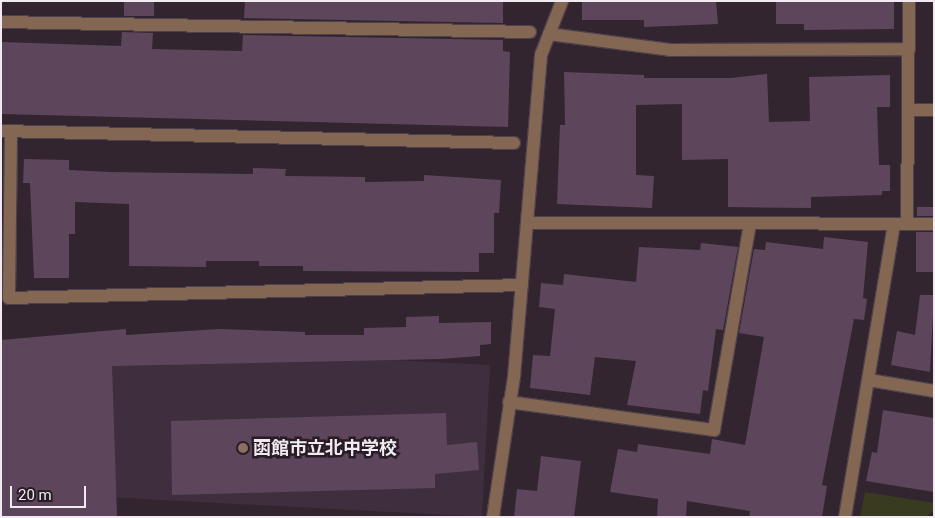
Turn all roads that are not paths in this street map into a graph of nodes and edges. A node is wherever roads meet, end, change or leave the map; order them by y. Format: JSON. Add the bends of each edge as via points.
{"nodes":[{"id":1,"x":562,"y":1,"type":"edge"},
{"id":2,"x":909,"y":1,"type":"edge"},
{"id":3,"x":1,"y":22,"type":"edge"},
{"id":4,"x":530,"y":32,"type":"dead end"},
{"id":5,"x":549,"y":34,"type":"junction"},
{"id":6,"x":908,"y":49,"type":"junction"},
{"id":7,"x":909,"y":110,"type":"junction"},
{"id":8,"x":934,"y":110,"type":"edge"},
{"id":9,"x":6,"y":132,"type":"edge"},
{"id":10,"x":514,"y":143,"type":"dead end"},
{"id":11,"x":527,"y":223,"type":"junction"},
{"id":12,"x":750,"y":223,"type":"junction"},
{"id":13,"x":894,"y":224,"type":"junction"},
{"id":14,"x":907,"y":224,"type":"junction"},
{"id":15,"x":934,"y":224,"type":"edge"},
{"id":16,"x":522,"y":284,"type":"junction"},
{"id":17,"x":868,"y":380,"type":"junction"},
{"id":18,"x":934,"y":391,"type":"edge"},
{"id":19,"x":509,"y":402,"type":"junction"},
{"id":20,"x":493,"y":517,"type":"edge"},
{"id":21,"x":845,"y":517,"type":"edge"}],
"edges":[{"from":1,"to":5,"type":"street"},
{"from":2,"to":6,"type":"street"},
{"from":3,"to":4,"type":"street"},
{"from":5,"to":6,"type":"street","via":[[670,50]]},
{"from":5,"to":11,"type":"street","via":[[541,55]]},
{"from":6,"to":7,"type":"street"},
{"from":7,"to":8,"type":"street"},
{"from":7,"to":14,"type":"street"},
{"from":9,"to":10,"type":"street"},
{"from":9,"to":16,"type":"street","via":[[9,298]]},
{"from":11,"to":12,"type":"street"},
{"from":11,"to":16,"type":"street"},
{"from":12,"to":13,"type":"street"},
{"from":12,"to":19,"type":"street","via":[[714,430]]},
{"from":13,"to":14,"type":"street"},
{"from":13,"to":17,"type":"street"},
{"from":14,"to":15,"type":"street"},
{"from":16,"to":19,"type":"street"},
{"from":17,"to":18,"type":"street"},
{"from":17,"to":21,"type":"street"},
{"from":19,"to":20,"type":"street"}]}
